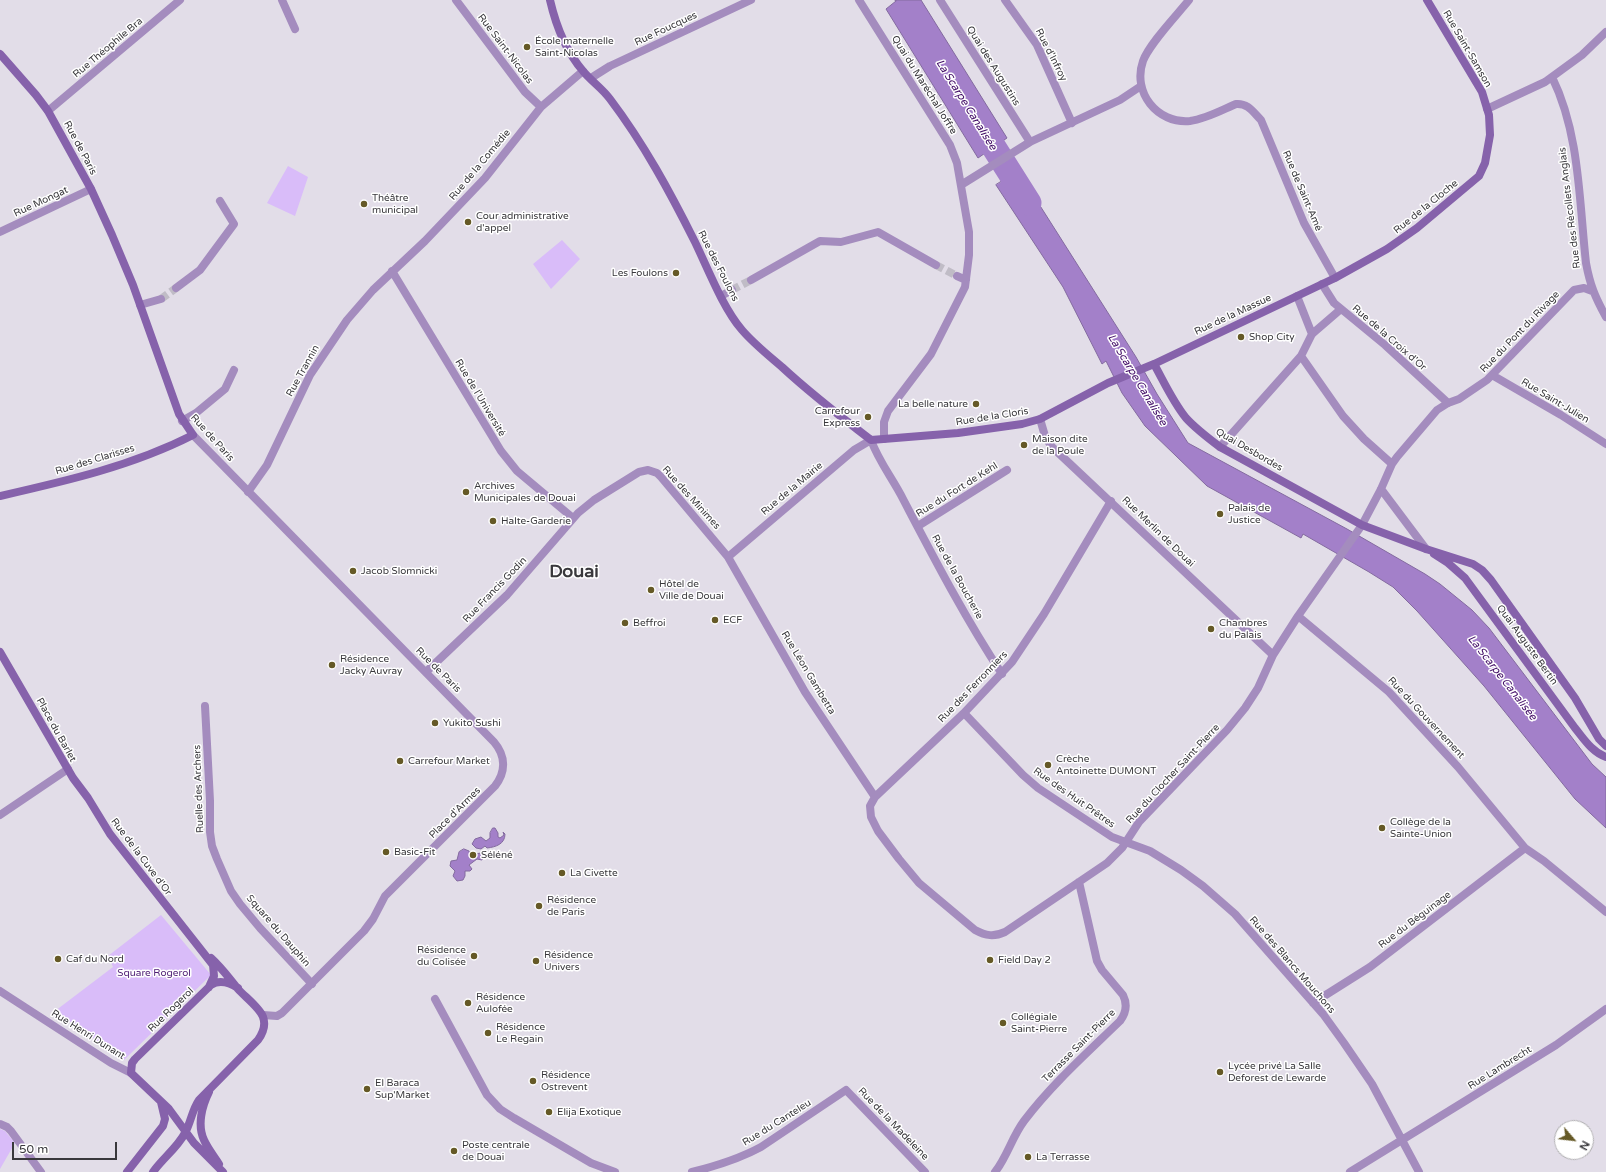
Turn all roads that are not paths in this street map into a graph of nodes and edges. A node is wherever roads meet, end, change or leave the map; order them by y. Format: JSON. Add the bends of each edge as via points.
{"nodes":[{"id":1,"x":180,"y":0,"type":"edge"},
{"id":2,"x":282,"y":0,"type":"edge"},
{"id":3,"x":456,"y":0,"type":"edge"},
{"id":4,"x":550,"y":0,"type":"edge"},
{"id":5,"x":751,"y":0,"type":"edge"},
{"id":6,"x":859,"y":0,"type":"edge"},
{"id":7,"x":940,"y":0,"type":"edge"},
{"id":8,"x":1005,"y":0,"type":"edge"},
{"id":9,"x":1188,"y":0,"type":"edge"},
{"id":10,"x":1427,"y":0,"type":"edge"},
{"id":11,"x":295,"y":29,"type":"dead end"},
{"id":12,"x":1606,"y":32,"type":"edge"},
{"id":13,"x":0,"y":56,"type":"edge"},
{"id":14,"x":583,"y":71,"type":"junction"},
{"id":15,"x":1552,"y":77,"type":"junction"},
{"id":16,"x":591,"y":78,"type":"junction"},
{"id":17,"x":1141,"y":86,"type":"junction"},
{"id":18,"x":541,"y":107,"type":"junction"},
{"id":19,"x":1488,"y":108,"type":"junction"},
{"id":20,"x":48,"y":111,"type":"junction"},
{"id":21,"x":1072,"y":123,"type":"junction"},
{"id":22,"x":1030,"y":142,"type":"junction"},
{"id":23,"x":961,"y":185,"type":"junction"},
{"id":24,"x":91,"y":190,"type":"junction"},
{"id":25,"x":220,"y":201,"type":"dead end"},
{"id":26,"x":0,"y":232,"type":"edge"},
{"id":27,"x":936,"y":265,"type":"tunnel mouth"},
{"id":28,"x":392,"y":271,"type":"junction"},
{"id":29,"x":957,"y":276,"type":"tunnel mouth"},
{"id":30,"x":1335,"y":278,"type":"junction"},
{"id":31,"x":751,"y":280,"type":"tunnel mouth"},
{"id":32,"x":966,"y":280,"type":"junction"},
{"id":33,"x":1322,"y":284,"type":"junction"},
{"id":34,"x":176,"y":288,"type":"tunnel mouth"},
{"id":35,"x":732,"y":290,"type":"tunnel mouth"},
{"id":36,"x":1592,"y":290,"type":"junction"},
{"id":37,"x":721,"y":296,"type":"junction"},
{"id":38,"x":1297,"y":296,"type":"junction"},
{"id":39,"x":161,"y":299,"type":"tunnel mouth"},
{"id":40,"x":140,"y":305,"type":"junction"},
{"id":41,"x":1341,"y":309,"type":"junction"},
{"id":42,"x":1606,"y":317,"type":"edge"},
{"id":43,"x":1312,"y":334,"type":"junction"},
{"id":44,"x":1301,"y":356,"type":"junction"},
{"id":45,"x":1154,"y":364,"type":"junction"},
{"id":46,"x":1143,"y":368,"type":"joint"},
{"id":47,"x":234,"y":370,"type":"dead end"},
{"id":48,"x":1492,"y":375,"type":"junction"},
{"id":49,"x":1448,"y":403,"type":"junction"},
{"id":50,"x":1040,"y":418,"type":"junction"},
{"id":51,"x":182,"y":421,"type":"junction"},
{"id":52,"x":193,"y":435,"type":"junction"},
{"id":53,"x":884,"y":439,"type":"junction"},
{"id":54,"x":871,"y":440,"type":"junction"},
{"id":55,"x":1606,"y":444,"type":"edge"},
{"id":56,"x":1220,"y":446,"type":"junction"},
{"id":57,"x":1392,"y":464,"type":"junction"},
{"id":58,"x":1007,"y":470,"type":"dead end"},
{"id":59,"x":1381,"y":489,"type":"junction"},
{"id":60,"x":248,"y":492,"type":"junction"},
{"id":61,"x":0,"y":496,"type":"edge"},
{"id":62,"x":1111,"y":501,"type":"junction"},
{"id":63,"x":573,"y":518,"type":"junction"},
{"id":64,"x":918,"y":526,"type":"junction"},
{"id":65,"x":1360,"y":527,"type":"junction"},
{"id":66,"x":1426,"y":549,"type":"junction"},
{"id":67,"x":728,"y":557,"type":"junction"},
{"id":68,"x":1298,"y":616,"type":"junction"},
{"id":69,"x":0,"y":652,"type":"edge"},
{"id":70,"x":1273,"y":655,"type":"junction"},
{"id":71,"x":426,"y":672,"type":"junction"},
{"id":72,"x":1002,"y":674,"type":"junction"},
{"id":73,"x":205,"y":706,"type":"dead end"},
{"id":74,"x":964,"y":713,"type":"junction"},
{"id":75,"x":1606,"y":746,"type":"edge"},
{"id":76,"x":1606,"y":757,"type":"edge"},
{"id":77,"x":68,"y":769,"type":"junction"},
{"id":78,"x":503,"y":770,"type":"joint"},
{"id":79,"x":875,"y":797,"type":"junction"},
{"id":80,"x":0,"y":814,"type":"edge"},
{"id":81,"x":1125,"y":844,"type":"junction"},
{"id":82,"x":1525,"y":848,"type":"junction"},
{"id":83,"x":1079,"y":882,"type":"junction"},
{"id":84,"x":231,"y":891,"type":"joint"},
{"id":85,"x":1606,"y":912,"type":"edge"},
{"id":86,"x":985,"y":935,"type":"joint"},
{"id":87,"x":205,"y":952,"type":"junction"},
{"id":88,"x":312,"y":984,"type":"junction"},
{"id":89,"x":209,"y":987,"type":"junction"},
{"id":90,"x":238,"y":988,"type":"junction"},
{"id":91,"x":0,"y":991,"type":"edge"},
{"id":92,"x":435,"y":999,"type":"dead end"},
{"id":93,"x":1313,"y":1003,"type":"junction"},
{"id":94,"x":1606,"y":1009,"type":"edge"},
{"id":95,"x":263,"y":1015,"type":"junction"},
{"id":96,"x":130,"y":1073,"type":"junction"},
{"id":97,"x":212,"y":1086,"type":"junction"},
{"id":98,"x":846,"y":1090,"type":"joint"},
{"id":99,"x":161,"y":1101,"type":"junction"},
{"id":100,"x":0,"y":1124,"type":"edge"},
{"id":101,"x":186,"y":1132,"type":"junction"},
{"id":102,"x":1403,"y":1141,"type":"junction"},
{"id":103,"x":591,"y":1163,"type":"junction"},
{"id":104,"x":41,"y":1172,"type":"edge"},
{"id":105,"x":127,"y":1172,"type":"edge"},
{"id":106,"x":152,"y":1172,"type":"edge"},
{"id":107,"x":223,"y":1172,"type":"edge"},
{"id":108,"x":600,"y":1172,"type":"edge"},
{"id":109,"x":615,"y":1172,"type":"edge"},
{"id":110,"x":692,"y":1172,"type":"edge"},
{"id":111,"x":925,"y":1172,"type":"edge"},
{"id":112,"x":995,"y":1172,"type":"edge"},
{"id":113,"x":1350,"y":1172,"type":"edge"},
{"id":114,"x":1419,"y":1172,"type":"edge"}],
"edges":[{"from":1,"to":20,"type":"street","name":"Rue Théophile Bra"},
{"from":2,"to":11,"type":"street"},
{"from":3,"to":18,"type":"street","name":"Rue Saint-Nicolas","via":[[525,92]]},
{"from":4,"to":14,"type":"street","name":"Rue des Foulons","via":[[565,46]]},
{"from":5,"to":16,"type":"street","name":"Rue Foucques","via":[[610,66]]},
{"from":6,"to":23,"type":"street","name":"Quai du Maréchal Joffre","via":[[950,145]]},
{"from":7,"to":22,"type":"street","name":"Quai des Augustins"},
{"from":8,"to":21,"type":"street","name":"Rue d'Infroy","via":[[1037,45]]},
{"from":9,"to":17,"type":"street","via":[[1147,53],[1141,71]]},
{"from":10,"to":19,"type":"street","name":"Rue Saint-Samson","via":[[1478,85]]},
{"from":12,"to":15,"type":"street","via":[[1582,55]]},
{"from":13,"to":20,"type":"street","name":"Rue de Paris"},
{"from":14,"to":16,"type":"street","name":"Rue des Foulons"},
{"from":14,"to":18,"type":"street","name":"Rue de la Comédie"},
{"from":15,"to":19,"type":"street"},
{"from":15,"to":36,"type":"street","name":"Rue des Récollets Anglais","via":[[1568,124],[1575,155],[1586,263]]},
{"from":16,"to":37,"type":"street","name":"Rue des Foulons","via":[[610,99],[652,161]]},
{"from":17,"to":21,"type":"street","via":[[1120,100]]},
{"from":17,"to":30,"type":"street","name":"Rue de Saint-Amé","via":[[1153,108],[1165,116],[1180,121],[1195,120],[1236,104],[1250,108],[1261,120],[1304,223]]},
{"from":18,"to":28,"type":"street","name":"Rue de la Comédie","via":[[485,178],[425,241]]},
{"from":19,"to":30,"type":"street","name":"Rue de la Cloche","via":[[1489,146],[1483,170],[1474,182],[1398,242]]},
{"from":20,"to":24,"type":"street","name":"Rue de Paris"},
{"from":21,"to":22,"type":"street"},
{"from":22,"to":23,"type":"street"},
{"from":23,"to":32,"type":"street","name":"Quai du Maréchal Joffre","via":[[970,255]]},
{"from":24,"to":26,"type":"street","name":"Rue Mongat"},
{"from":24,"to":40,"type":"street","name":"Rue de Paris"},
{"from":25,"to":34,"type":"street","via":[[234,224],[200,270]]},
{"from":27,"to":31,"type":"street","via":[[878,232],[841,242],[820,241]]},
{"from":28,"to":60,"type":"street","name":"Rue Trannin","via":[[347,320],[316,365],[267,465]]},
{"from":28,"to":63,"type":"street","name":"Rue de l'Université","via":[[500,451],[517,471]]},
{"from":29,"to":32,"type":"street"},
{"from":30,"to":33,"type":"street","name":"Rue de la Cloche"},
{"from":32,"to":53,"type":"street","name":"Quai du Maréchal Joffre","via":[[962,296],[931,354],[888,411],[884,422]]},
{"from":33,"to":38,"type":"street","name":"Rue de la Massue"},
{"from":33,"to":41,"type":"street","name":"Rue de la Croix d'Or"},
{"from":35,"to":37,"type":"street"},
{"from":36,"to":42,"type":"street","name":"Rue des Récollets Anglais"},
{"from":36,"to":48,"type":"street","name":"Rue du Pont du Rivage","via":[[1574,290]]},
{"from":37,"to":54,"type":"street","name":"Rue des Foulons","via":[[741,329],[757,345]]},
{"from":38,"to":43,"type":"street"},
{"from":38,"to":45,"type":"street","name":"Rue de la Massue"},
{"from":39,"to":40,"type":"street"},
{"from":40,"to":51,"type":"street","name":"Rue de Paris"},
{"from":41,"to":43,"type":"street"},
{"from":41,"to":49,"type":"street","name":"Rue de la Croix d'Or"},
{"from":43,"to":44,"type":"street"},
{"from":44,"to":56,"type":"street"},
{"from":44,"to":57,"type":"street","via":[[1342,416]]},
{"from":45,"to":46,"type":"street","name":"Rue de la Massue"},
{"from":45,"to":56,"type":"street","name":"Quai Desbordes","via":[[1187,418]]},
{"from":46,"to":50,"type":"street","name":"Rue de la Cloris"},
{"from":47,"to":51,"type":"street","via":[[225,389]]},
{"from":48,"to":49,"type":"street","name":"Rue du Pont du Rivage","via":[[1459,399]]},
{"from":48,"to":55,"type":"street","name":"Rue Saint-Julien"},
{"from":49,"to":57,"type":"street","name":"Rue du Pont du Rivage","via":[[1437,410]]},
{"from":50,"to":53,"type":"street","name":"Rue de la Cloris","via":[[1022,424],[958,433]]},
{"from":50,"to":62,"type":"street","name":"Rue Merlin de Douai","via":[[1051,446]]},
{"from":51,"to":52,"type":"street","name":"Rue de Paris"},
{"from":52,"to":60,"type":"street","name":"Rue de Paris"},
{"from":52,"to":61,"type":"street","name":"Rue des Clarisses","via":[[90,475]]},
{"from":53,"to":54,"type":"street","name":"Rue de la Cloris"},
{"from":54,"to":64,"type":"street","name":"Rue de la Boucherie","via":[[880,462],[898,488]]},
{"from":54,"to":67,"type":"street","name":"Rue de la Mairie","via":[[854,450]]},
{"from":56,"to":65,"type":"street","name":"Quai Desbordes"},
{"from":57,"to":59,"type":"street","name":"Rue du Pont du Rivage"},
{"from":58,"to":64,"type":"street","name":"Rue du Fort de Kehl"},
{"from":59,"to":65,"type":"street","name":"Rue du Pont du Rivage"},
{"from":59,"to":66,"type":"street","name":"Quai Auguste Bertin"},
{"from":60,"to":71,"type":"street","name":"Rue de Paris"},
{"from":62,"to":70,"type":"street","name":"Rue Merlin de Douai"},
{"from":62,"to":72,"type":"street","name":"Rue des Ferronniers","via":[[1044,614]]},
{"from":63,"to":67,"type":"street","name":"Rue des Minimes","via":[[594,500],[639,472],[648,470],[661,477]]},
{"from":63,"to":71,"type":"street","name":"Rue Francis Godin","via":[[507,595]]},
{"from":64,"to":72,"type":"street","name":"Rue de la Boucherie","via":[[977,636]]},
{"from":65,"to":66,"type":"street","name":"Quai Auguste Bertin"},
{"from":65,"to":68,"type":"street","name":"Rue du Pont du Rivage"},
{"from":66,"to":75,"type":"street","name":"Quai Auguste Bertin","via":[[1473,564],[1487,575]]},
{"from":66,"to":76,"type":"street","name":"Quai Auguste Bertin","via":[[1465,578],[1575,728],[1592,748]]},
{"from":67,"to":79,"type":"street","name":"Rue Léon Gambetta","via":[[805,692]]},
{"from":68,"to":70,"type":"street","name":"Rue du Clocher Saint-Pierre"},
{"from":68,"to":82,"type":"street","name":"Rue du Gouvernement","via":[[1389,692],[1458,767]]},
{"from":69,"to":77,"type":"street","name":"Place du Barlet"},
{"from":70,"to":81,"type":"street","name":"Rue du Clocher Saint-Pierre","via":[[1252,698],[1236,719],[1139,822]]},
{"from":71,"to":78,"type":"street","name":"Rue de Paris","via":[[498,746],[503,756]]},
{"from":72,"to":74,"type":"street","name":"Rue des Ferronniers"},
{"from":73,"to":84,"type":"street","name":"Ruelle des Archers","via":[[211,840]]},
{"from":74,"to":79,"type":"street","name":"Rue des Ferronniers"},
{"from":74,"to":81,"type":"street","name":"Rue des Huit Prêtres","via":[[1038,788]]},
{"from":77,"to":80,"type":"street","name":"Place du Barlet"},
{"from":77,"to":87,"type":"street","name":"Rue de la Cuve d'Or","via":[[110,834]]},
{"from":78,"to":88,"type":"street","name":"Place d'Armes","via":[[490,792],[388,892],[368,927]]},
{"from":79,"to":86,"type":"street","name":"Rue des Ferronniers","via":[[870,811],[878,831],[919,883],[975,930]]},
{"from":81,"to":83,"type":"street","name":"Rue du Clocher Saint-Pierre","via":[[1107,863]]},
{"from":81,"to":93,"type":"street","name":"Rue des Blancs Mouchons","via":[[1150,851],[1214,895],[1240,919]]},
{"from":82,"to":85,"type":"street","name":"Rue du Gouvernement"},
{"from":82,"to":93,"type":"street","name":"Rue du Béguinage","via":[[1370,967]]},
{"from":83,"to":86,"type":"street","name":"Rue du Clocher Saint-Pierre","via":[[1005,932],[992,936]]},
{"from":83,"to":112,"type":"street","name":"Terrasse Saint-Pierre","via":[[1097,961],[1126,1000],[1126,1011],[1120,1021],[1041,1099],[1017,1132]]},
{"from":84,"to":88,"type":"street","name":"Square du Dauphin","via":[[260,928]]},
{"from":87,"to":89,"type":"street","name":"Rue de la Cuve d'Or","via":[[214,968],[214,976]]},
{"from":87,"to":90,"type":"street","name":"Rue de la Cuve d'Or"},
{"from":88,"to":95,"type":"street","name":"Place d'Armes","via":[[282,1013],[277,1016]]},
{"from":89,"to":90,"type":"street","name":"Rue Rogerol","via":[[215,982],[223,982]]},
{"from":89,"to":96,"type":"street","name":"Rue Rogerol","via":[[135,1058]]},
{"from":90,"to":95,"type":"street","name":"Rue de la Cuve d'Or"},
{"from":91,"to":96,"type":"street","name":"Rue Henri Dunant"},
{"from":92,"to":103,"type":"street","via":[[490,1100],[514,1118]]},
{"from":93,"to":102,"type":"street","name":"Rue des Blancs Mouchons","via":[[1372,1084]]},
{"from":94,"to":102,"type":"street","name":"Rue Lambrecht","via":[[1556,1045]]},
{"from":95,"to":97,"type":"street","via":[[264,1029],[258,1040]]},
{"from":96,"to":99,"type":"street","name":"Rue Henri Dunant"},
{"from":97,"to":101,"type":"street","via":[[195,1107]]},
{"from":97,"to":107,"type":"street","via":[[202,1112],[201,1129],[205,1142]]},
{"from":98,"to":110,"type":"street","name":"Rue du Canteleu","via":[[749,1153],[717,1166]]},
{"from":98,"to":111,"type":"street","name":"Rue de la Madeleine"},
{"from":99,"to":101,"type":"street","name":"Rue Henri Dunant"},
{"from":99,"to":105,"type":"street","via":[[165,1119],[161,1130]]},
{"from":100,"to":104,"type":"street","via":[[11,1131]]},
{"from":101,"to":106,"type":"street"},
{"from":101,"to":107,"type":"street","name":"Rue Henri Dunant","via":[[199,1149]]},
{"from":102,"to":113,"type":"street","name":"Rue Lambrecht"},
{"from":102,"to":114,"type":"street","name":"Rue des Blancs Mouchons"},
{"from":103,"to":108,"type":"street"},
{"from":103,"to":109,"type":"street"}]}
